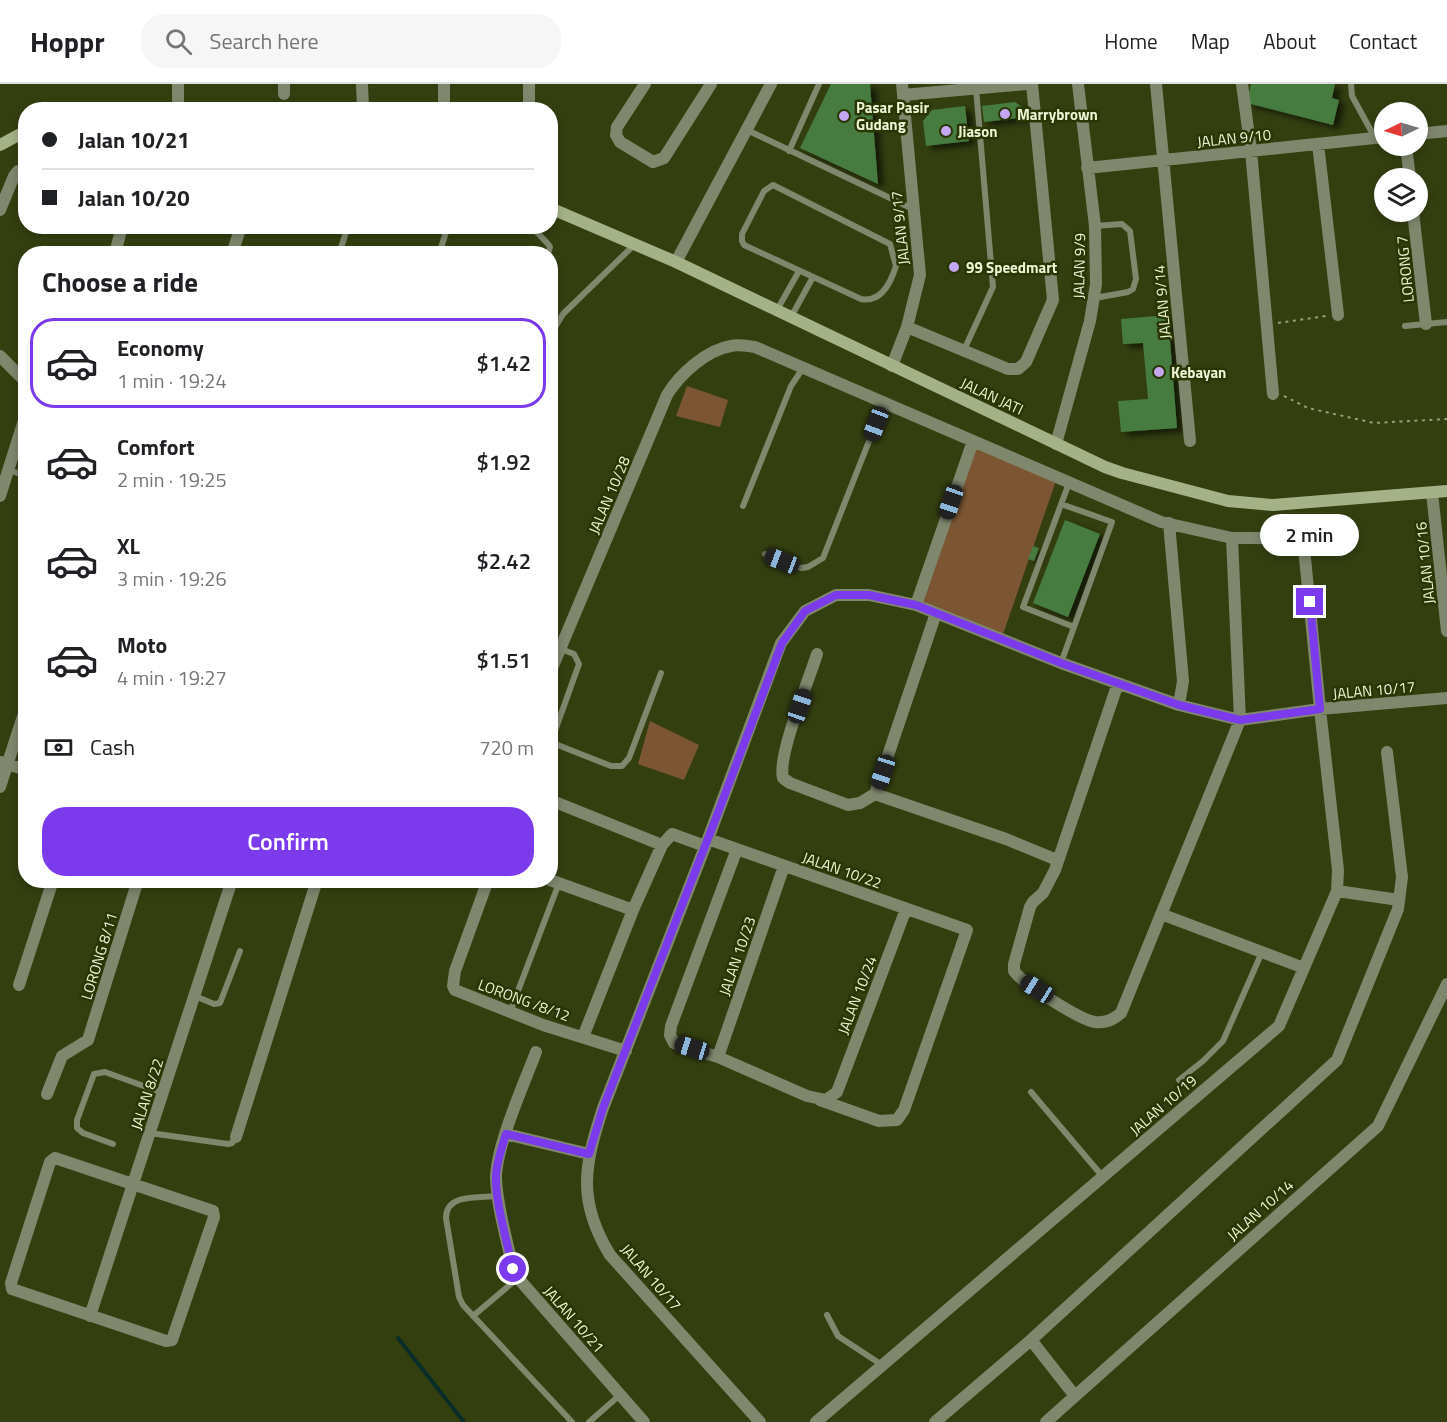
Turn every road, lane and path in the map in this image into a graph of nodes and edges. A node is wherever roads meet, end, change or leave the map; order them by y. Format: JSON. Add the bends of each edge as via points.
{"nodes":[{"id":1,"x":178,"y":84,"type":"edge"},
{"id":2,"x":363,"y":84,"type":"edge"},
{"id":3,"x":444,"y":84,"type":"edge"},
{"id":4,"x":529,"y":84,"type":"edge"},
{"id":5,"x":645,"y":84,"type":"edge"},
{"id":6,"x":711,"y":84,"type":"edge"},
{"id":7,"x":771,"y":84,"type":"edge"},
{"id":8,"x":819,"y":84,"type":"edge"},
{"id":9,"x":1026,"y":84,"type":"edge"},
{"id":10,"x":1032,"y":84,"type":"edge"},
{"id":11,"x":1078,"y":84,"type":"edge"},
{"id":12,"x":1156,"y":84,"type":"edge"},
{"id":13,"x":1242,"y":84,"type":"edge"},
{"id":14,"x":1351,"y":84,"type":"edge"},
{"id":15,"x":976,"y":86,"type":"edge"},
{"id":16,"x":902,"y":89,"type":"edge"},
{"id":17,"x":178,"y":102,"type":"edge"},
{"id":18,"x":363,"y":102,"type":"edge"},
{"id":19,"x":444,"y":102,"type":"edge"},
{"id":20,"x":529,"y":102,"type":"edge"},
{"id":21,"x":1374,"y":129,"type":"edge"},
{"id":22,"x":747,"y":130,"type":"junction"},
{"id":23,"x":1447,"y":131,"type":"edge"},
{"id":24,"x":1428,"y":133,"type":"edge"},
{"id":25,"x":18,"y":136,"type":"edge"},
{"id":26,"x":1374,"y":139,"type":"edge"},
{"id":27,"x":1317,"y":144,"type":"junction"},
{"id":28,"x":0,"y":145,"type":"edge"},
{"id":29,"x":789,"y":150,"type":"junction"},
{"id":30,"x":1251,"y":151,"type":"junction"},
{"id":31,"x":1164,"y":160,"type":"junction"},
{"id":32,"x":1087,"y":168,"type":"junction"},
{"id":33,"x":18,"y":171,"type":"edge"},
{"id":34,"x":913,"y":209,"type":"junction"},
{"id":35,"x":0,"y":210,"type":"edge"},
{"id":36,"x":558,"y":211,"type":"edge"},
{"id":37,"x":1414,"y":222,"type":"edge"},
{"id":38,"x":1095,"y":226,"type":"junction"},
{"id":39,"x":539,"y":234,"type":"edge"},
{"id":40,"x":634,"y":244,"type":"junction"},
{"id":41,"x":549,"y":246,"type":"edge"},
{"id":42,"x":676,"y":262,"type":"junction"},
{"id":43,"x":799,"y":271,"type":"junction"},
{"id":44,"x":813,"y":277,"type":"junction"},
{"id":45,"x":1095,"y":298,"type":"junction"},
{"id":46,"x":777,"y":310,"type":"junction"},
{"id":47,"x":1338,"y":315,"type":"joint"},
{"id":48,"x":791,"y":317,"type":"junction"},
{"id":49,"x":558,"y":322,"type":"edge"},
{"id":50,"x":1447,"y":322,"type":"edge"},
{"id":51,"x":1426,"y":324,"type":"junction"},
{"id":52,"x":1267,"y":325,"type":"junction"},
{"id":53,"x":1405,"y":326,"type":"dead end"},
{"id":54,"x":907,"y":327,"type":"junction"},
{"id":55,"x":964,"y":350,"type":"junction"},
{"id":56,"x":0,"y":356,"type":"edge"},
{"id":57,"x":892,"y":366,"type":"junction"},
{"id":58,"x":803,"y":368,"type":"junction"},
{"id":59,"x":18,"y":374,"type":"edge"},
{"id":60,"x":1273,"y":394,"type":"joint"},
{"id":61,"x":884,"y":403,"type":"junction"},
{"id":62,"x":1447,"y":418,"type":"edge"},
{"id":63,"x":18,"y":439,"type":"edge"},
{"id":64,"x":973,"y":441,"type":"junction"},
{"id":65,"x":1190,"y":441,"type":"dead end"},
{"id":66,"x":1056,"y":444,"type":"junction"},
{"id":67,"x":8,"y":470,"type":"junction"},
{"id":68,"x":18,"y":473,"type":"edge"},
{"id":69,"x":1069,"y":482,"type":"junction"},
{"id":70,"x":1447,"y":491,"type":"edge"},
{"id":71,"x":1432,"y":493,"type":"junction"},
{"id":72,"x":0,"y":496,"type":"edge"},
{"id":73,"x":1061,"y":504,"type":"junction"},
{"id":74,"x":743,"y":506,"type":"dead end"},
{"id":75,"x":1169,"y":524,"type":"junction"},
{"id":76,"x":1232,"y":538,"type":"junction"},
{"id":77,"x":765,"y":554,"type":"dead end"},
{"id":78,"x":916,"y":605,"type":"junction"},
{"id":79,"x":936,"y":613,"type":"junction"},
{"id":80,"x":1074,"y":627,"type":"junction"},
{"id":81,"x":1447,"y":631,"type":"edge"},
{"id":82,"x":561,"y":649,"type":"junction"},
{"id":83,"x":818,"y":654,"type":"dead end"},
{"id":84,"x":558,"y":656,"type":"edge"},
{"id":85,"x":1061,"y":663,"type":"junction"},
{"id":86,"x":662,"y":673,"type":"dead end"},
{"id":87,"x":1118,"y":683,"type":"junction"},
{"id":88,"x":1447,"y":698,"type":"edge"},
{"id":89,"x":1179,"y":705,"type":"junction"},
{"id":90,"x":1320,"y":709,"type":"junction"},
{"id":91,"x":1240,"y":720,"type":"junction"},
{"id":92,"x":558,"y":722,"type":"edge"},
{"id":93,"x":18,"y":727,"type":"edge"},
{"id":94,"x":558,"y":745,"type":"edge"},
{"id":95,"x":1388,"y":752,"type":"dead end"},
{"id":96,"x":4,"y":763,"type":"edge"},
{"id":97,"x":0,"y":787,"type":"edge"},
{"id":98,"x":875,"y":795,"type":"junction"},
{"id":99,"x":558,"y":803,"type":"edge"},
{"id":100,"x":707,"y":842,"type":"junction"},
{"id":101,"x":662,"y":845,"type":"junction"},
{"id":102,"x":737,"y":849,"type":"junction"},
{"id":103,"x":1057,"y":860,"type":"junction"},
{"id":104,"x":784,"y":866,"type":"junction"},
{"id":105,"x":558,"y":882,"type":"edge"},
{"id":106,"x":49,"y":888,"type":"edge"},
{"id":107,"x":136,"y":888,"type":"edge"},
{"id":108,"x":229,"y":888,"type":"edge"},
{"id":109,"x":314,"y":888,"type":"edge"},
{"id":110,"x":485,"y":888,"type":"edge"},
{"id":111,"x":553,"y":888,"type":"edge"},
{"id":112,"x":1337,"y":891,"type":"junction"},
{"id":113,"x":1399,"y":900,"type":"junction"},
{"id":114,"x":906,"y":909,"type":"junction"},
{"id":115,"x":633,"y":910,"type":"junction"},
{"id":116,"x":1161,"y":914,"type":"junction"},
{"id":117,"x":240,"y":951,"type":"dead end"},
{"id":118,"x":1262,"y":952,"type":"junction"},
{"id":119,"x":1304,"y":968,"type":"junction"},
{"id":120,"x":1447,"y":984,"type":"edge"},
{"id":121,"x":19,"y":985,"type":"dead end"},
{"id":122,"x":194,"y":996,"type":"junction"},
{"id":123,"x":510,"y":1012,"type":"junction"},
{"id":124,"x":583,"y":1037,"type":"junction"},
{"id":125,"x":626,"y":1051,"type":"junction"},
{"id":126,"x":536,"y":1052,"type":"dead end"},
{"id":127,"x":718,"y":1057,"type":"junction"},
{"id":128,"x":1179,"y":1080,"type":"dead end"},
{"id":129,"x":1031,"y":1092,"type":"dead end"},
{"id":130,"x":162,"y":1093,"type":"junction"},
{"id":131,"x":47,"y":1094,"type":"dead end"},
{"id":132,"x":818,"y":1100,"type":"junction"},
{"id":133,"x":150,"y":1133,"type":"junction"},
{"id":134,"x":506,"y":1134,"type":"junction"},
{"id":135,"x":236,"y":1137,"type":"joint"},
{"id":136,"x":113,"y":1144,"type":"dead end"},
{"id":137,"x":589,"y":1154,"type":"junction"},
{"id":138,"x":1103,"y":1177,"type":"junction"},
{"id":139,"x":133,"y":1183,"type":"junction"},
{"id":140,"x":498,"y":1196,"type":"junction"},
{"id":141,"x":518,"y":1278,"type":"junction"},
{"id":142,"x":827,"y":1315,"type":"dead end"},
{"id":143,"x":90,"y":1316,"type":"junction"},
{"id":144,"x":473,"y":1316,"type":"junction"},
{"id":145,"x":1030,"y":1340,"type":"junction"},
{"id":146,"x":882,"y":1365,"type":"junction"},
{"id":147,"x":620,"y":1395,"type":"junction"},
{"id":148,"x":1075,"y":1396,"type":"junction"},
{"id":149,"x":572,"y":1422,"type":"edge"},
{"id":150,"x":589,"y":1422,"type":"edge"},
{"id":151,"x":644,"y":1422,"type":"edge"},
{"id":152,"x":760,"y":1422,"type":"edge"},
{"id":153,"x":816,"y":1422,"type":"edge"},
{"id":154,"x":935,"y":1422,"type":"edge"},
{"id":155,"x":1046,"y":1422,"type":"edge"}],
"edges":[{"from":1,"to":17,"type":"street"},
{"from":2,"to":18,"type":"street"},
{"from":3,"to":19,"type":"street"},
{"from":4,"to":20,"type":"street"},
{"from":5,"to":6,"type":"street","via":[[617,127],[616,135],[620,142],[653,162],[664,158]]},
{"from":7,"to":22,"type":"street"},
{"from":8,"to":29,"type":"lane"},
{"from":9,"to":15,"type":"street"},
{"from":10,"to":55,"type":"street","name":"JALAN 9/9","via":[[1053,300],[1023,366],[1013,370]]},
{"from":11,"to":32,"type":"street","name":"JALAN 9/9"},
{"from":12,"to":31,"type":"street","name":"JALAN 9/14"},
{"from":13,"to":30,"type":"street"},
{"from":14,"to":21,"type":"lane","via":[[1352,96]]},
{"from":15,"to":16,"type":"street"},
{"from":15,"to":55,"type":"lane","via":[[993,287]]},
{"from":16,"to":34,"type":"street","name":"JALAN 9/17"},
{"from":22,"to":29,"type":"lane"},
{"from":22,"to":42,"type":"street"},
{"from":23,"to":24,"type":"street"},
{"from":25,"to":28,"type":"street"},
{"from":26,"to":27,"type":"street","name":"JALAN 9/10"},
{"from":27,"to":30,"type":"street","name":"JALAN 9/10"},
{"from":27,"to":47,"type":"street"},
{"from":29,"to":34,"type":"lane"},
{"from":30,"to":31,"type":"street","name":"JALAN 9/10"},
{"from":30,"to":52,"type":"street"},
{"from":31,"to":32,"type":"street","name":"JALAN 9/10"},
{"from":31,"to":65,"type":"street","name":"JALAN 9/14"},
{"from":32,"to":38,"type":"street","name":"JALAN 9/9"},
{"from":33,"to":35,"type":"street"},
{"from":34,"to":54,"type":"street","name":"JALAN 9/17","via":[[920,275]]},
{"from":36,"to":40,"type":"street","name":"JALAN JATI"},
{"from":37,"to":51,"type":"street","name":"LORONG 7"},
{"from":38,"to":45,"type":"street","name":"JALAN 9/9"},
{"from":38,"to":45,"type":"lane","via":[[1126,227],[1132,237],[1136,279],[1128,292]]},
{"from":39,"to":41,"type":"lane"},
{"from":40,"to":42,"type":"street","name":"JALAN JATI"},
{"from":40,"to":49,"type":"lane"},
{"from":42,"to":46,"type":"street","name":"JALAN JATI"},
{"from":43,"to":44,"type":"lane"},
{"from":43,"to":44,"type":"lane","via":[[742,241],[742,234],[769,186],[777,186],[887,242],[897,264],[884,291],[866,300]]},
{"from":43,"to":46,"type":"lane"},
{"from":44,"to":48,"type":"lane"},
{"from":45,"to":66,"type":"street","name":"JALAN 9/9"},
{"from":46,"to":48,"type":"street","name":"JALAN JATI"},
{"from":47,"to":52,"type":"path"},
{"from":48,"to":57,"type":"street","name":"JALAN JATI"},
{"from":50,"to":51,"type":"lane"},
{"from":51,"to":53,"type":"lane"},
{"from":52,"to":60,"type":"street"},
{"from":54,"to":55,"type":"street"},
{"from":54,"to":57,"type":"street","name":"JALAN 9/17"},
{"from":56,"to":59,"type":"street"},
{"from":57,"to":66,"type":"street","name":"JALAN JATI"},
{"from":58,"to":61,"type":"street"},
{"from":58,"to":74,"type":"lane","via":[[791,386]]},
{"from":58,"to":82,"type":"street","name":"JALAN 10/28","via":[[755,347],[732,345],[686,371],[675,382]]},
{"from":60,"to":62,"type":"path","via":[[1288,396],[1308,408],[1374,423]]},
{"from":61,"to":64,"type":"street"},
{"from":61,"to":77,"type":"lane","via":[[823,558],[801,568]]},
{"from":63,"to":67,"type":"street"},
{"from":64,"to":69,"type":"street"},
{"from":64,"to":78,"type":"street"},
{"from":66,"to":71,"type":"street","name":"JALAN JATI","via":[[1122,473],[1228,501],[1273,504]]},
{"from":67,"to":68,"type":"lane"},
{"from":67,"to":72,"type":"street"},
{"from":69,"to":73,"type":"lane"},
{"from":69,"to":75,"type":"street"},
{"from":70,"to":71,"type":"street","name":"JALAN JATI"},
{"from":71,"to":81,"type":"street","name":"JALAN 10/16"},
{"from":73,"to":80,"type":"lane","via":[[1023,608]]},
{"from":73,"to":80,"type":"lane","via":[[1112,522]]},
{"from":75,"to":76,"type":"street"},
{"from":75,"to":89,"type":"street","via":[[1183,681]]},
{"from":76,"to":90,"type":"street","name":"JALAN 10/19","via":[[1303,538]]},
{"from":76,"to":91,"type":"street"},
{"from":78,"to":79,"type":"street","name":"JALAN 10/17"},
{"from":78,"to":100,"type":"street","name":"JALAN 10/17","via":[[869,595],[836,595],[805,611],[782,643]]},
{"from":79,"to":85,"type":"street","name":"JALAN 10/17"},
{"from":79,"to":98,"type":"street"},
{"from":80,"to":85,"type":"lane"},
{"from":82,"to":84,"type":"street","name":"JALAN 10/28"},
{"from":82,"to":92,"type":"lane","via":[[574,654],[579,664]]},
{"from":83,"to":98,"type":"street","via":[[786,748],[783,778],[848,805]]},
{"from":85,"to":87,"type":"street","name":"JALAN 10/17"},
{"from":86,"to":94,"type":"lane","via":[[629,758],[622,766],[611,766]]},
{"from":87,"to":89,"type":"street","name":"JALAN 10/17"},
{"from":87,"to":103,"type":"street"},
{"from":88,"to":90,"type":"street","name":"JALAN 10/17"},
{"from":89,"to":91,"type":"street","name":"JALAN 10/17"},
{"from":90,"to":91,"type":"street","name":"JALAN 10/17"},
{"from":90,"to":112,"type":"street","name":"JALAN 10/19"},
{"from":91,"to":116,"type":"street"},
{"from":93,"to":96,"type":"street"},
{"from":95,"to":113,"type":"street","via":[[1402,877]]},
{"from":96,"to":97,"type":"street"},
{"from":98,"to":103,"type":"street"},
{"from":99,"to":101,"type":"street"},
{"from":100,"to":101,"type":"street","via":[[672,834]]},
{"from":100,"to":102,"type":"street","name":"JALAN 10/22"},
{"from":100,"to":125,"type":"street","name":"JALAN 10/17"},
{"from":101,"to":115,"type":"street"},
{"from":102,"to":104,"type":"street","name":"JALAN 10/22"},
{"from":102,"to":127,"type":"street","via":[[670,1026],[674,1043]]},
{"from":103,"to":116,"type":"street","via":[[1047,886],[1030,907],[1014,971],[1058,1004],[1088,1020],[1109,1021],[1121,1013]]},
{"from":104,"to":114,"type":"street","name":"JALAN 10/22"},
{"from":104,"to":127,"type":"street","name":"JALAN 10/23"},
{"from":105,"to":115,"type":"street"},
{"from":106,"to":121,"type":"street"},
{"from":107,"to":131,"type":"street","name":"LORONG 8/11","via":[[88,1040],[62,1056]]},
{"from":108,"to":122,"type":"street","name":"JALAN 8/22"},
{"from":109,"to":135,"type":"street"},
{"from":110,"to":123,"type":"street","name":"LORONG /8/12","via":[[453,986],[459,993]]},
{"from":111,"to":123,"type":"lane"},
{"from":112,"to":113,"type":"street"},
{"from":112,"to":119,"type":"street","name":"JALAN 10/19"},
{"from":113,"to":145,"type":"street","via":[[1337,1060]]},
{"from":114,"to":132,"type":"street","name":"JALAN 10/24","via":[[837,1092],[826,1100]]},
{"from":114,"to":132,"type":"street","name":"JALAN 10/22","via":[[967,930],[904,1110],[897,1120],[879,1121]]},
{"from":115,"to":124,"type":"street"},
{"from":116,"to":118,"type":"street"},
{"from":117,"to":122,"type":"lane","via":[[220,1003]]},
{"from":118,"to":119,"type":"street"},
{"from":118,"to":128,"type":"lane","via":[[1223,1041]]},
{"from":119,"to":138,"type":"street","name":"JALAN 10/19","via":[[1279,1026]]},
{"from":120,"to":148,"type":"street","name":"JALAN 10/14","via":[[1378,1126]]},
{"from":122,"to":130,"type":"street","name":"JALAN 8/22"},
{"from":123,"to":124,"type":"street","name":"LORONG /8/12"},
{"from":124,"to":125,"type":"street","name":"LORONG /8/12"},
{"from":125,"to":137,"type":"street","name":"JALAN 10/17"},
{"from":126,"to":134,"type":"street","name":"JALAN 10/21"},
{"from":127,"to":132,"type":"street"},
{"from":129,"to":138,"type":"lane"},
{"from":130,"to":133,"type":"street","name":"JALAN 8/22"},
{"from":130,"to":136,"type":"lane","via":[[105,1072],[94,1074],[77,1128]]},
{"from":133,"to":135,"type":"lane","via":[[228,1144]]},
{"from":133,"to":139,"type":"street","name":"JALAN 8/22"},
{"from":134,"to":137,"type":"street"},
{"from":134,"to":140,"type":"street","name":"JALAN 10/21","via":[[497,1169]]},
{"from":137,"to":152,"type":"street","name":"JALAN 10/17","via":[[588,1201],[595,1228],[610,1255]]},
{"from":138,"to":146,"type":"street","name":"JALAN 10/19"},
{"from":139,"to":143,"type":"street","name":"JALAN 8/22"},
{"from":139,"to":143,"type":"street","via":[[52,1159],[11,1283],[14,1290]]},
{"from":139,"to":143,"type":"street","via":[[213,1210],[214,1216],[172,1340]]},
{"from":140,"to":141,"type":"street","name":"JALAN 10/21"},
{"from":140,"to":144,"type":"lane","via":[[459,1200],[447,1209],[459,1297]]},
{"from":141,"to":144,"type":"lane"},
{"from":141,"to":147,"type":"street","name":"JALAN 10/21"},
{"from":142,"to":146,"type":"lane","via":[[838,1336]]},
{"from":144,"to":149,"type":"lane"},
{"from":145,"to":148,"type":"street"},
{"from":145,"to":154,"type":"street"},
{"from":146,"to":153,"type":"street","name":"JALAN 10/19"},
{"from":147,"to":150,"type":"lane"},
{"from":147,"to":151,"type":"street","name":"JALAN 10/21"},
{"from":148,"to":155,"type":"street","name":"JALAN 10/14"}]}
